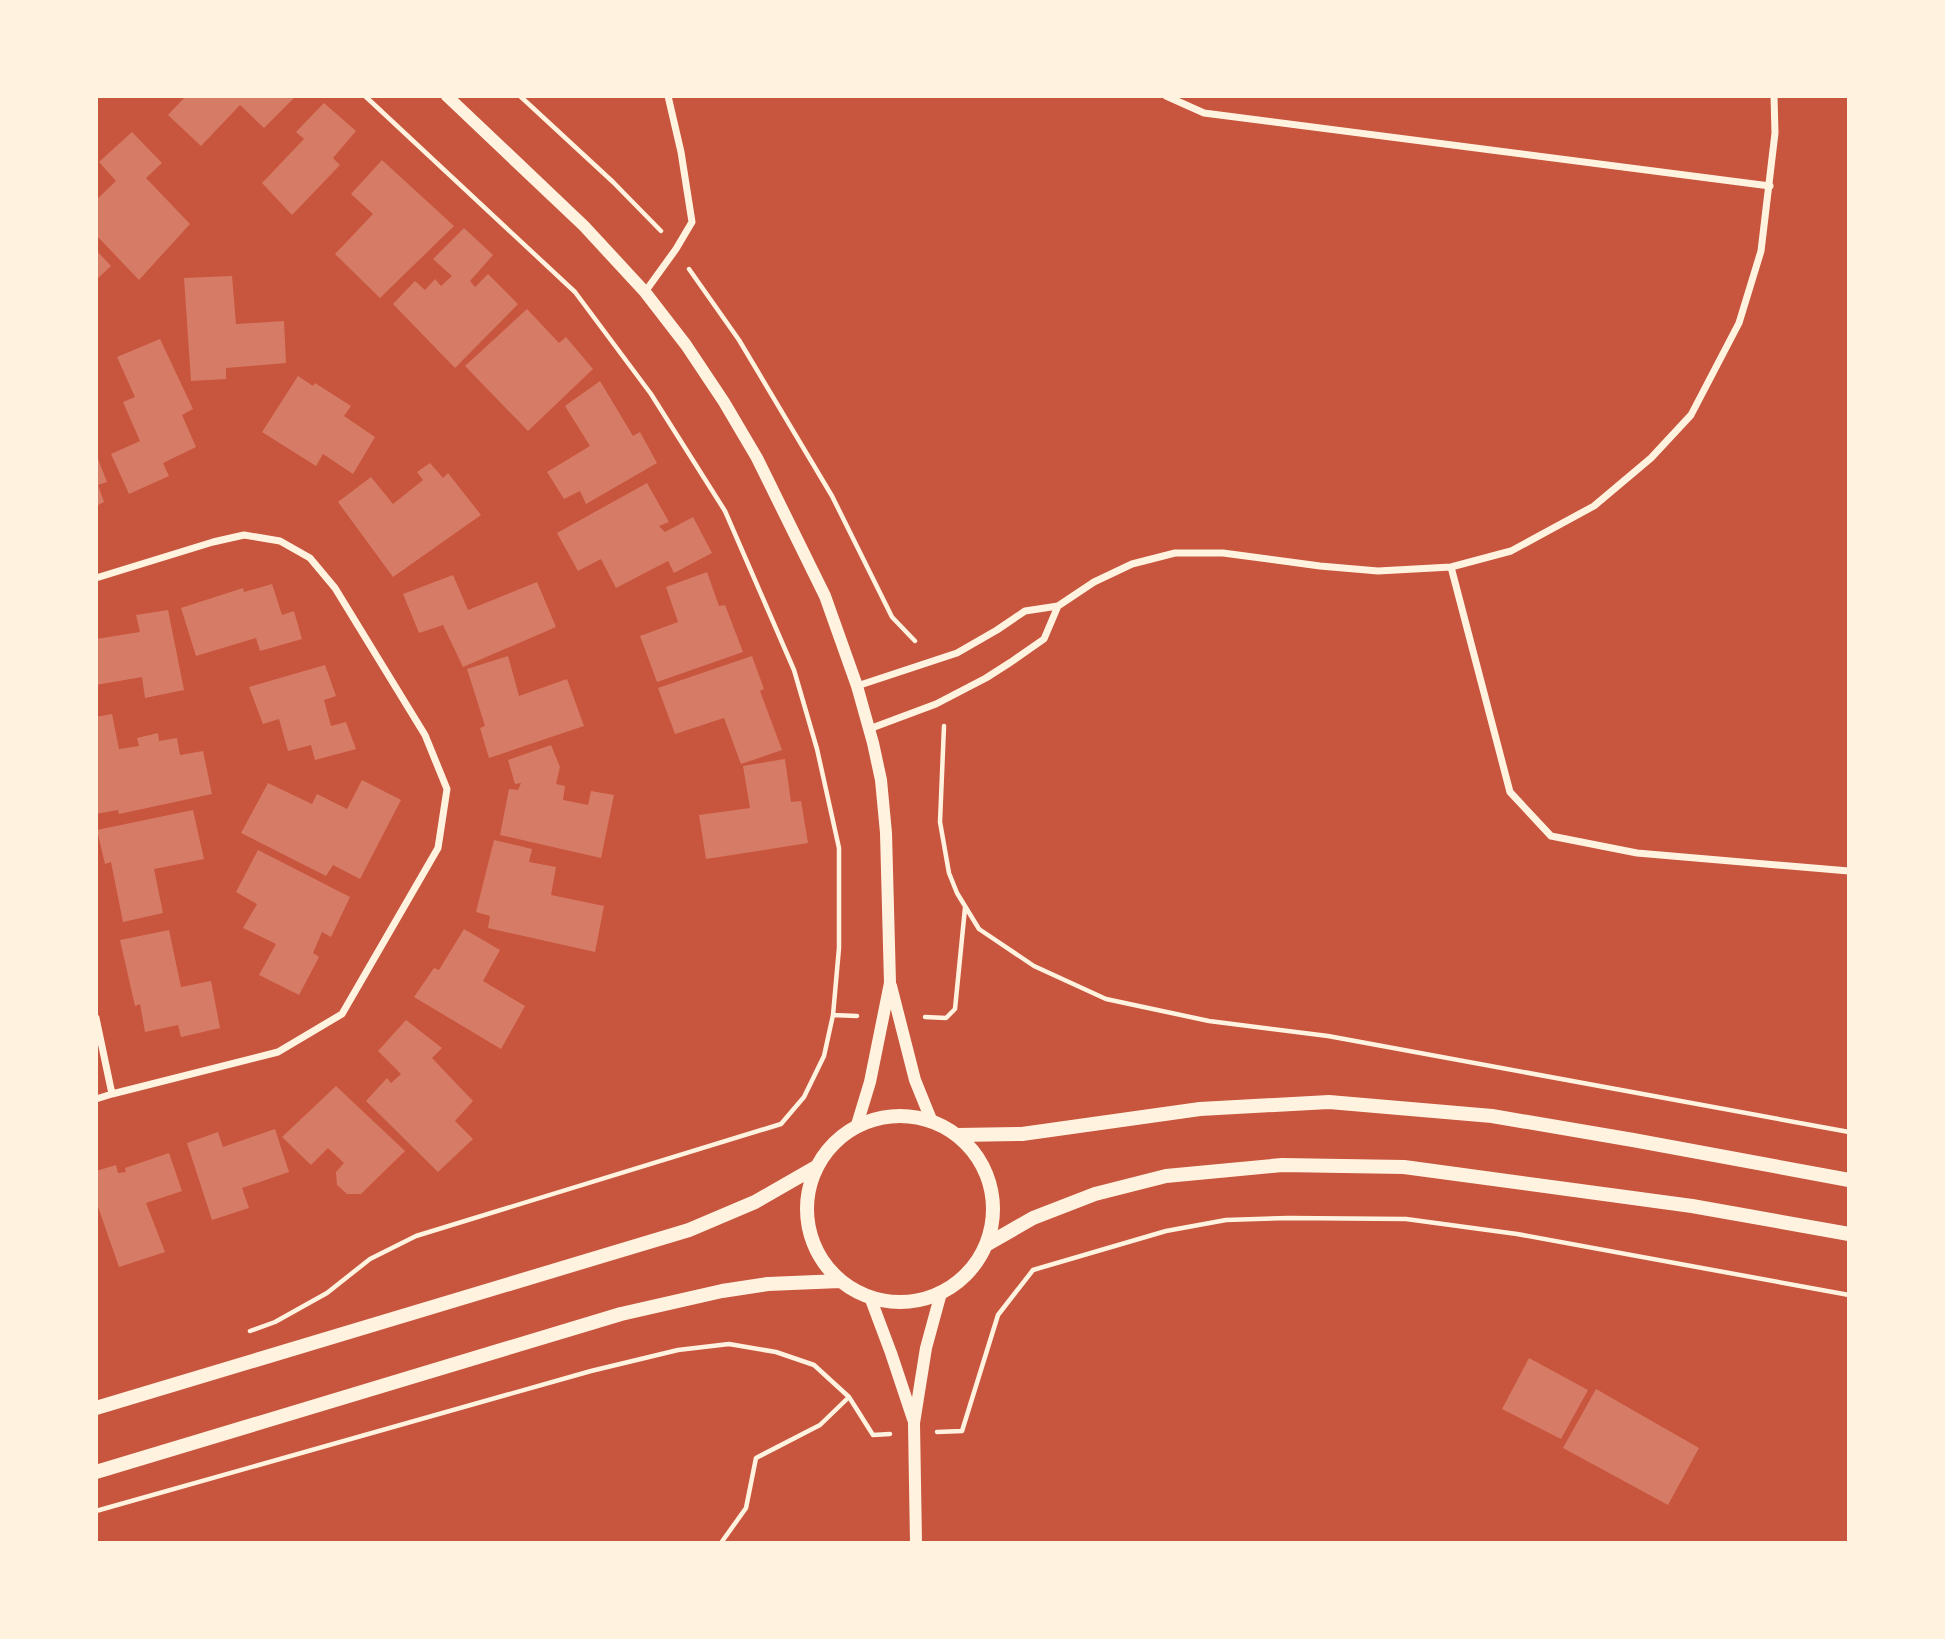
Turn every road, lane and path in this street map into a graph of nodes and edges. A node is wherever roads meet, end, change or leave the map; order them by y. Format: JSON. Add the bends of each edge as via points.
{"nodes":[{"id":1,"x":366,"y":96,"type":"edge"},
{"id":2,"x":447,"y":96,"type":"edge"},
{"id":3,"x":520,"y":96,"type":"edge"},
{"id":4,"x":668,"y":96,"type":"edge"},
{"id":5,"x":1166,"y":96,"type":"edge"},
{"id":6,"x":1774,"y":96,"type":"edge"},
{"id":7,"x":1770,"y":186,"type":"junction"},
{"id":8,"x":676,"y":249,"type":"junction"},
{"id":9,"x":645,"y":292,"type":"junction"},
{"id":10,"x":1451,"y":567,"type":"junction"},
{"id":11,"x":96,"y":578,"type":"edge"},
{"id":12,"x":1058,"y":606,"type":"junction"},
{"id":13,"x":915,"y":641,"type":"dead end"},
{"id":14,"x":857,"y":686,"type":"junction"},
{"id":15,"x":944,"y":726,"type":"dead end"},
{"id":16,"x":869,"y":729,"type":"junction"},
{"id":17,"x":1849,"y":872,"type":"edge"},
{"id":18,"x":965,"y":906,"type":"junction"},
{"id":19,"x":890,"y":983,"type":"junction"},
{"id":20,"x":833,"y":1015,"type":"junction"},
{"id":21,"x":883,"y":1016,"type":"junction"},
{"id":22,"x":899,"y":1016,"type":"junction"},
{"id":23,"x":96,"y":1018,"type":"edge"},
{"id":24,"x":112,"y":1094,"type":"junction"},
{"id":25,"x":96,"y":1099,"type":"edge"},
{"id":26,"x":932,"y":1122,"type":"junction"},
{"id":27,"x":856,"y":1128,"type":"junction"},
{"id":28,"x":1849,"y":1132,"type":"edge"},
{"id":29,"x":957,"y":1135,"type":"junction"},
{"id":30,"x":816,"y":1167,"type":"junction"},
{"id":31,"x":1849,"y":1180,"type":"edge"},
{"id":32,"x":1849,"y":1234,"type":"edge"},
{"id":33,"x":986,"y":1245,"type":"junction"},
{"id":34,"x":840,"y":1281,"type":"junction"},
{"id":35,"x":941,"y":1293,"type":"junction"},
{"id":36,"x":1849,"y":1295,"type":"edge"},
{"id":37,"x":870,"y":1297,"type":"junction"},
{"id":38,"x":238,"y":1335,"type":"dead end"},
{"id":39,"x":849,"y":1397,"type":"junction"},
{"id":40,"x":96,"y":1408,"type":"edge"},
{"id":41,"x":914,"y":1428,"type":"junction"},
{"id":42,"x":96,"y":1472,"type":"edge"},
{"id":43,"x":96,"y":1511,"type":"edge"},
{"id":44,"x":721,"y":1543,"type":"edge"},
{"id":45,"x":916,"y":1543,"type":"edge"}],
"edges":[{"from":1,"to":20,"type":"path","via":[[575,292],[651,394],[725,511],[794,670],[839,848],[839,948]]},
{"from":2,"to":9,"type":"street","via":[[584,226]]},
{"from":3,"to":8,"type":"path","via":[[613,182]]},
{"from":4,"to":8,"type":"street","via":[[692,222]]},
{"from":5,"to":7,"type":"street","via":[[1204,113]]},
{"from":6,"to":7,"type":"street"},
{"from":7,"to":10,"type":"street","via":[[1761,251],[1739,323],[1691,415],[1651,458],[1594,506],[1511,551]]},
{"from":8,"to":9,"type":"street"},
{"from":8,"to":13,"type":"path","via":[[740,340],[832,496],[892,617]]},
{"from":9,"to":14,"type":"street","via":[[686,345],[757,457],[825,596]]},
{"from":10,"to":12,"type":"street","via":[[1378,571],[1175,552],[1132,564]]},
{"from":10,"to":17,"type":"street","via":[[1510,792],[1551,836],[1637,853]]},
{"from":11,"to":24,"type":"street","via":[[244,535],[280,541],[310,558],[335,588],[425,735],[447,789],[438,848],[342,1014],[278,1052]]},
{"from":12,"to":14,"type":"street","via":[[1026,611],[957,653]]},
{"from":12,"to":16,"type":"street","via":[[1044,639],[1003,667],[936,704]]},
{"from":14,"to":16,"type":"street"},
{"from":15,"to":18,"type":"path","via":[[940,822],[949,873]]},
{"from":16,"to":19,"type":"street","via":[[881,780],[886,833]]},
{"from":18,"to":22,"type":"path","via":[[955,1009],[946,1018]]},
{"from":18,"to":28,"type":"path","via":[[979,929],[1034,966],[1106,999],[1209,1021],[1328,1036]]},
{"from":19,"to":21,"type":"street"},
{"from":19,"to":22,"type":"street"},
{"from":20,"to":21,"type":"path"},
{"from":20,"to":38,"type":"path","via":[[824,1056],[804,1097],[781,1124],[415,1236],[370,1259],[327,1293],[275,1322]]},
{"from":21,"to":27,"type":"street"},
{"from":22,"to":26,"type":"street","via":[[915,1080]]},
{"from":23,"to":24,"type":"street"},
{"from":24,"to":25,"type":"street"},
{"from":26,"to":27,"type":"main road","via":[[898,1115]]},
{"from":26,"to":29,"type":"main road"},
{"from":27,"to":30,"type":"main road","via":[[838,1138]]},
{"from":29,"to":31,"type":"main road","via":[[1022,1134],[1200,1109],[1329,1102],[1492,1116]]},
{"from":29,"to":33,"type":"main road","via":[[979,1157],[991,1184],[994,1217]]},
{"from":30,"to":34,"type":"main road","via":[[807,1217],[815,1248]]},
{"from":30,"to":40,"type":"main road","via":[[755,1202],[689,1230]]},
{"from":32,"to":33,"type":"main road","via":[[1692,1206],[1404,1167],[1282,1165],[1166,1176],[1095,1194],[1033,1219]]},
{"from":33,"to":35,"type":"main road","via":[[971,1272]]},
{"from":34,"to":37,"type":"main road"},
{"from":34,"to":42,"type":"main road","via":[[768,1284],[621,1314]]},
{"from":35,"to":37,"type":"main road","via":[[918,1301]]},
{"from":35,"to":41,"type":"street","via":[[926,1348]]},
{"from":36,"to":41,"type":"path","via":[[1517,1234],[1406,1219],[1226,1220],[1166,1231],[1033,1270],[998,1315],[962,1431]]},
{"from":37,"to":41,"type":"street"},
{"from":39,"to":41,"type":"path","via":[[873,1434]]},
{"from":39,"to":43,"type":"path","via":[[814,1365],[776,1352],[729,1344],[678,1350]]},
{"from":39,"to":44,"type":"path","via":[[820,1425],[756,1458],[746,1508]]},
{"from":41,"to":45,"type":"street"}]}
